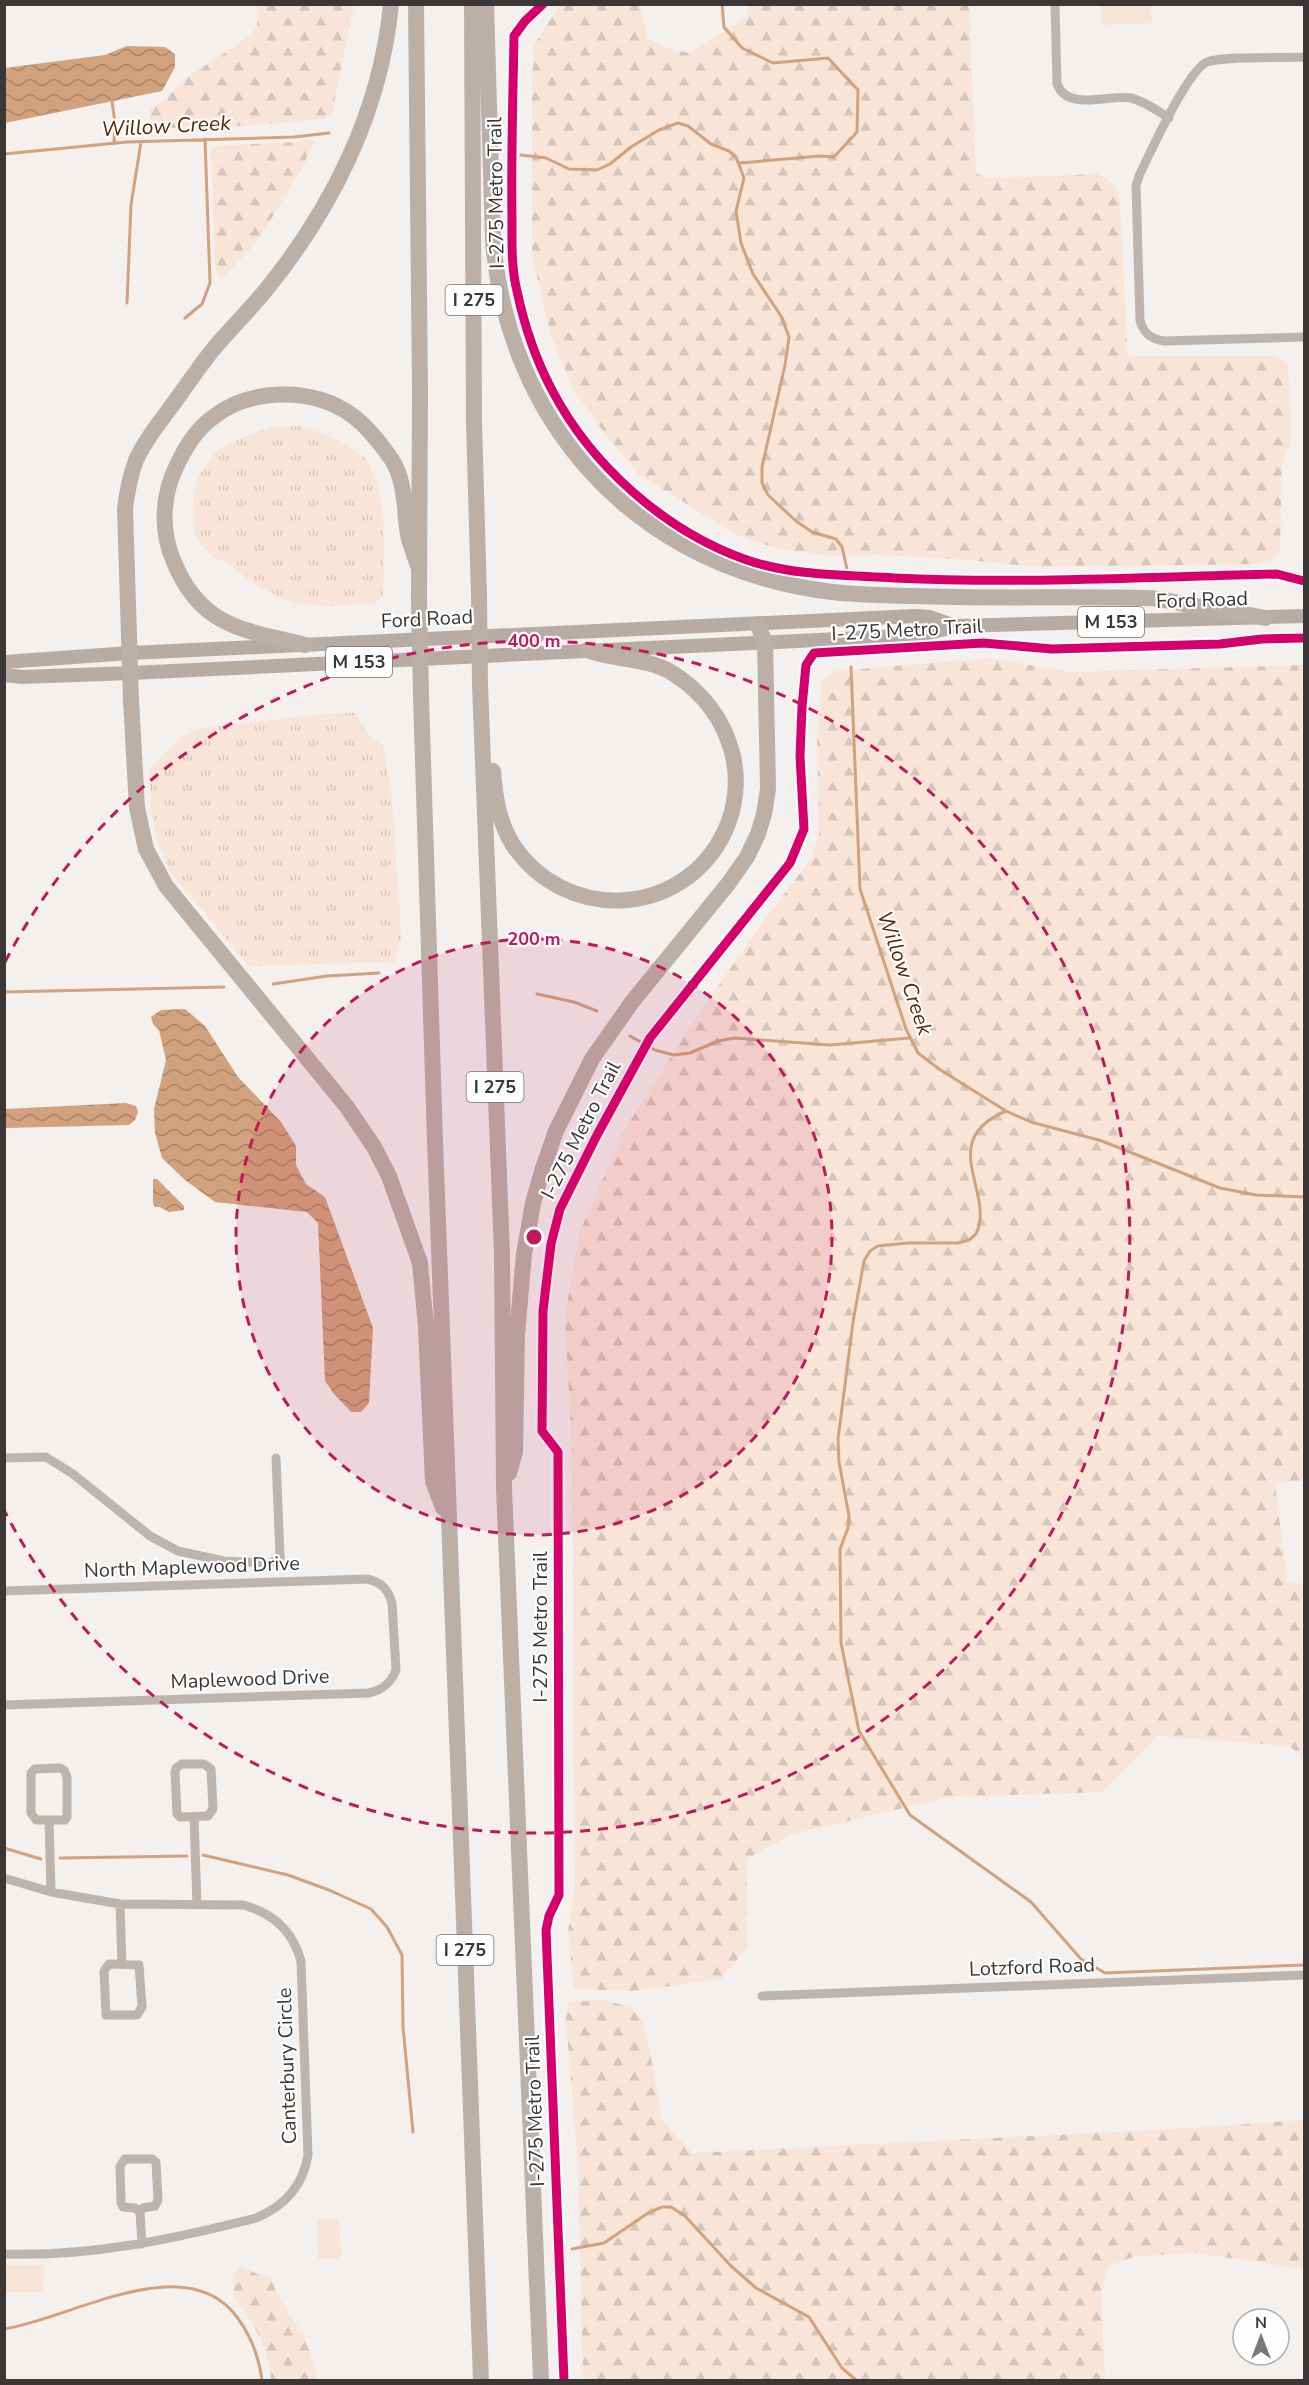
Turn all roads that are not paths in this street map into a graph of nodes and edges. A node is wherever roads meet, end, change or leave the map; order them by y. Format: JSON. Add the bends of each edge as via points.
{"nodes":[{"id":1,"x":391,"y":4,"type":"edge"},
{"id":2,"x":416,"y":4,"type":"edge"},
{"id":3,"x":472,"y":4,"type":"edge"},
{"id":4,"x":486,"y":4,"type":"edge"},
{"id":5,"x":1055,"y":4,"type":"edge"},
{"id":6,"x":1305,"y":57,"type":"edge"},
{"id":7,"x":1169,"y":118,"type":"junction"},
{"id":8,"x":1305,"y":337,"type":"edge"},
{"id":9,"x":418,"y":566,"type":"junction"},
{"id":10,"x":1305,"y":616,"type":"edge"},
{"id":11,"x":1265,"y":618,"type":"junction"},
{"id":12,"x":757,"y":624,"type":"junction"},
{"id":13,"x":957,"y":626,"type":"junction"},
{"id":14,"x":765,"y":642,"type":"junction"},
{"id":15,"x":305,"y":645,"type":"junction"},
{"id":16,"x":587,"y":650,"type":"junction"},
{"id":17,"x":130,"y":653,"type":"junction"},
{"id":18,"x":4,"y":662,"type":"edge"},
{"id":19,"x":131,"y":673,"type":"junction"},
{"id":20,"x":4,"y":675,"type":"edge"},
{"id":21,"x":481,"y":705,"type":"junction"},
{"id":22,"x":4,"y":1458,"type":"edge"},
{"id":23,"x":276,"y":1458,"type":"dead end"},
{"id":24,"x":504,"y":1488,"type":"junction"},
{"id":25,"x":448,"y":1520,"type":"junction"},
{"id":26,"x":380,"y":1583,"type":"joint"},
{"id":27,"x":4,"y":1591,"type":"edge"},
{"id":28,"x":4,"y":1705,"type":"edge"},
{"id":29,"x":194,"y":1817,"type":"junction"},
{"id":30,"x":50,"y":1821,"type":"junction"},
{"id":31,"x":4,"y":1878,"type":"edge"},
{"id":32,"x":51,"y":1892,"type":"junction"},
{"id":33,"x":120,"y":1904,"type":"junction"},
{"id":34,"x":196,"y":1905,"type":"junction"},
{"id":35,"x":122,"y":1964,"type":"junction"},
{"id":36,"x":1305,"y":1975,"type":"edge"},
{"id":37,"x":762,"y":1995,"type":"dead end"},
{"id":38,"x":140,"y":2212,"type":"junction"},
{"id":39,"x":142,"y":2244,"type":"junction"},
{"id":40,"x":4,"y":2254,"type":"edge"},
{"id":41,"x":481,"y":2380,"type":"edge"},
{"id":42,"x":541,"y":2380,"type":"edge"}],
"edges":[{"from":1,"to":17,"type":"highway","via":[[369,108],[330,198],[279,273],[211,353],[136,462],[125,509]]},
{"from":2,"to":9,"type":"highway","number":"I 275"},
{"from":3,"to":21,"type":"highway","number":"I 275","bridge":true,"via":[[474,422]]},
{"from":4,"to":11,"type":"highway","via":[[493,241],[503,308],[525,374],[541,403],[576,457],[615,497],[673,538],[732,568],[805,588],[847,594],[990,599],[1149,598]]},
{"from":5,"to":7,"type":"street","via":[[1057,84],[1062,93],[1073,99],[1133,99]]},
{"from":6,"to":7,"type":"street","via":[[1209,61],[1194,72]]},
{"from":7,"to":8,"type":"street","via":[[1136,186],[1143,329],[1148,336],[1164,341]]},
{"from":9,"to":15,"type":"highway","via":[[394,463],[354,417],[327,402],[287,394],[244,401],[211,418],[191,440],[170,478],[165,500],[167,547],[186,586],[213,615],[231,625]]},
{"from":9,"to":25,"type":"highway","number":"I 275","bridge":true},
{"from":10,"to":11,"type":"main road","name":"Ford Road","number":"M 153"},
{"from":11,"to":13,"type":"main road","name":"Ford Road","number":"M 153"},
{"from":12,"to":13,"type":"main road","name":"Ford Road","number":"M 153","via":[[915,616]]},
{"from":12,"to":14,"type":"highway"},
{"from":12,"to":15,"type":"main road","name":"Ford Road","number":"M 153"},
{"from":13,"to":14,"type":"main road","name":"Ford Road","number":"M 153","via":[[921,635]]},
{"from":14,"to":16,"type":"main road","name":"Ford Road","number":"M 153"},
{"from":14,"to":24,"type":"highway","via":[[768,789],[758,834],[728,884],[597,1050],[556,1131],[543,1168],[524,1254],[517,1335],[515,1452]]},
{"from":15,"to":17,"type":"main road","name":"Ford Road","number":"M 153"},
{"from":16,"to":19,"type":"main road","name":"Ford Road","number":"M 153"},
{"from":16,"to":21,"type":"highway","via":[[645,662],[672,673],[704,699],[729,741],[736,776],[728,825],[710,856],[669,889],[635,900],[603,900],[565,890],[536,871],[513,844],[499,812],[490,727]]},
{"from":17,"to":18,"type":"main road","name":"Ford Road","number":"M 153"},
{"from":17,"to":19,"type":"highway"},
{"from":19,"to":20,"type":"main road","name":"Ford Road","number":"M 153"},
{"from":19,"to":25,"type":"highway","via":[[137,808],[146,849],[155,868],[361,1125],[402,1206],[420,1263],[433,1482]]},
{"from":21,"to":24,"type":"highway","number":"I 275","via":[[502,1254]]},
{"from":22,"to":23,"type":"street","via":[[46,1457],[150,1536],[178,1551],[224,1561],[270,1563],[280,1559]]},
{"from":24,"to":42,"type":"highway","number":"I 275"},
{"from":25,"to":41,"type":"highway","number":"I 275"},
{"from":26,"to":27,"type":"street","name":"North Maplewood Drive","via":[[367,1579]]},
{"from":26,"to":28,"type":"street","name":"Maplewood Drive","via":[[392,1603],[396,1670],[377,1691]]},
{"from":29,"to":29,"type":"street","via":[[208,1816],[213,1809],[211,1769],[204,1764],[182,1764],[176,1768],[177,1814]]},
{"from":29,"to":34,"type":"street"},
{"from":30,"to":30,"type":"street","via":[[67,1817],[66,1773],[60,1768],[35,1769],[30,1773],[31,1813],[36,1820]]},
{"from":30,"to":32,"type":"street"},
{"from":31,"to":32,"type":"street","name":"Canterbury Circle"},
{"from":32,"to":33,"type":"street","name":"Canterbury Circle"},
{"from":33,"to":34,"type":"street","name":"Canterbury Circle"},
{"from":33,"to":35,"type":"street"},
{"from":34,"to":39,"type":"street","name":"Canterbury Circle","via":[[252,1908],[278,1922],[295,1943],[302,1971],[307,2165],[291,2195],[266,2213]]},
{"from":35,"to":35,"type":"street","via":[[140,1967],[142,2007],[138,2015],[106,2015],[104,1968]]},
{"from":36,"to":37,"type":"street","name":"Lotzford Road"},
{"from":38,"to":38,"type":"street","via":[[157,2204],[156,2164],[152,2158],[125,2159],[120,2166],[121,2203]]},
{"from":38,"to":39,"type":"street"},
{"from":39,"to":40,"type":"street","name":"Canterbury Circle","via":[[67,2253]]}]}
